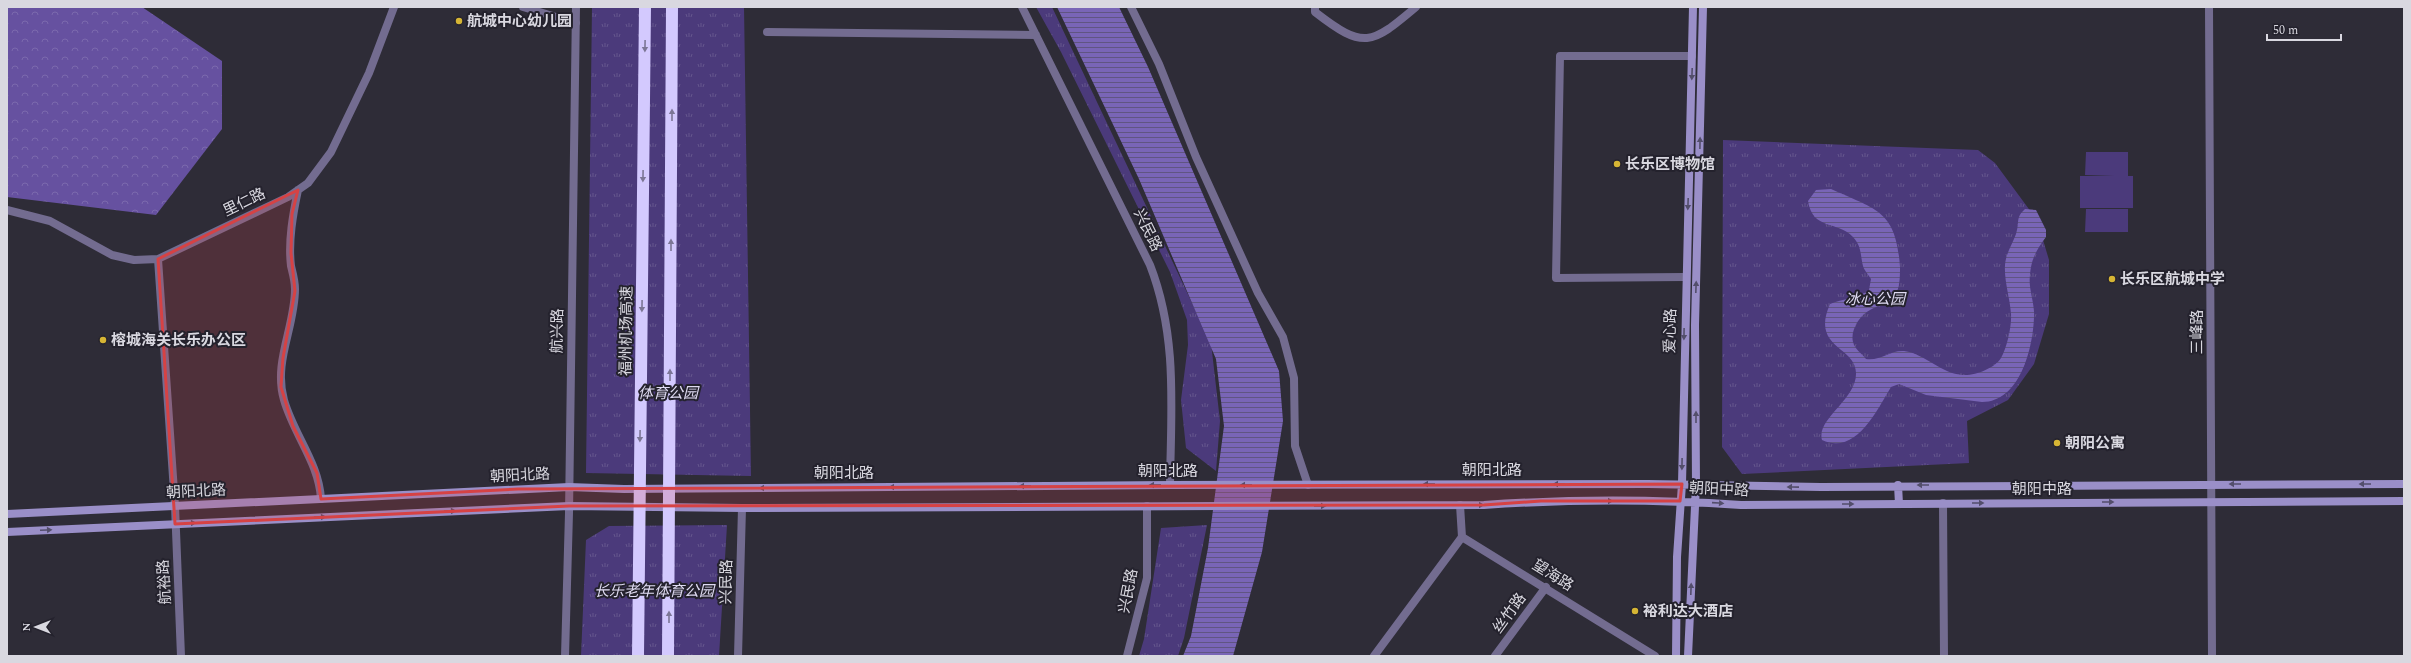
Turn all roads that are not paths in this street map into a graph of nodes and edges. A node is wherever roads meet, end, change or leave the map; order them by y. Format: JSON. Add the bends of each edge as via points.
{"nodes":[{"id":1,"x":394,"y":7,"type":"edge"},
{"id":2,"x":523,"y":7,"type":"edge"},
{"id":3,"x":576,"y":7,"type":"edge"},
{"id":4,"x":645,"y":7,"type":"edge"},
{"id":5,"x":672,"y":7,"type":"edge"},
{"id":6,"x":1022,"y":7,"type":"edge"},
{"id":7,"x":1131,"y":7,"type":"edge"},
{"id":8,"x":1315,"y":7,"type":"edge"},
{"id":9,"x":1416,"y":7,"type":"edge"},
{"id":10,"x":1693,"y":7,"type":"edge"},
{"id":11,"x":1703,"y":7,"type":"edge"},
{"id":12,"x":2209,"y":7,"type":"edge"},
{"id":13,"x":576,"y":23,"type":"junction"},
{"id":14,"x":767,"y":32,"type":"dead end"},
{"id":15,"x":1036,"y":35,"type":"junction"},
{"id":16,"x":1692,"y":56,"type":"junction"},
{"id":17,"x":298,"y":190,"type":"junction"},
{"id":18,"x":7,"y":210,"type":"edge"},
{"id":19,"x":158,"y":259,"type":"junction"},
{"id":20,"x":1685,"y":277,"type":"junction"},
{"id":21,"x":1682,"y":484,"type":"junction"},
{"id":22,"x":2211,"y":484,"type":"junction"},
{"id":23,"x":2404,"y":484,"type":"edge"},
{"id":24,"x":1170,"y":485,"type":"junction"},
{"id":25,"x":1308,"y":485,"type":"junction"},
{"id":26,"x":1696,"y":485,"type":"junction"},
{"id":27,"x":1898,"y":485,"type":"junction"},
{"id":28,"x":569,"y":487,"type":"junction"},
{"id":29,"x":321,"y":499,"type":"junction"},
{"id":30,"x":2404,"y":500,"type":"edge"},
{"id":31,"x":1680,"y":501,"type":"junction"},
{"id":32,"x":2211,"y":501,"type":"junction"},
{"id":33,"x":1695,"y":502,"type":"junction"},
{"id":34,"x":1943,"y":503,"type":"junction"},
{"id":35,"x":1899,"y":504,"type":"junction"},
{"id":36,"x":1460,"y":505,"type":"junction"},
{"id":37,"x":175,"y":506,"type":"junction"},
{"id":38,"x":569,"y":506,"type":"junction"},
{"id":39,"x":1147,"y":506,"type":"junction"},
{"id":40,"x":742,"y":508,"type":"junction"},
{"id":41,"x":7,"y":514,"type":"edge"},
{"id":42,"x":175,"y":524,"type":"junction"},
{"id":43,"x":7,"y":532,"type":"edge"},
{"id":44,"x":1462,"y":537,"type":"junction"},
{"id":45,"x":1546,"y":587,"type":"junction"},
{"id":46,"x":181,"y":656,"type":"edge"},
{"id":47,"x":565,"y":656,"type":"edge"},
{"id":48,"x":638,"y":656,"type":"edge"},
{"id":49,"x":668,"y":656,"type":"edge"},
{"id":50,"x":738,"y":656,"type":"edge"},
{"id":51,"x":1128,"y":656,"type":"edge"},
{"id":52,"x":1374,"y":656,"type":"edge"},
{"id":53,"x":1495,"y":656,"type":"edge"},
{"id":54,"x":1655,"y":656,"type":"edge"},
{"id":55,"x":1676,"y":656,"type":"edge"},
{"id":56,"x":1688,"y":656,"type":"edge"},
{"id":57,"x":1944,"y":656,"type":"edge"},
{"id":58,"x":2212,"y":656,"type":"edge"}],
"edges":[{"from":1,"to":17,"type":"street","name":"里仁路","via":[[369,73],[331,152],[308,183]]},
{"from":2,"to":13,"type":"street"},
{"from":3,"to":13,"type":"street","name":"航兴路"},
{"from":4,"to":48,"type":"highway","name":"福州机场高速","one_way":true},
{"from":49,"to":5,"type":"highway","one_way":true},
{"from":6,"to":15,"type":"street","name":"兴民路"},
{"from":7,"to":25,"type":"street","via":[[1159,64],[1196,157],[1258,293],[1283,337],[1294,378],[1295,446]]},
{"from":8,"to":9,"type":"street","via":[[1315,12],[1350,36],[1371,39],[1384,34]]},
{"from":10,"to":16,"type":"main road","name":"爱心路"},
{"from":26,"to":11,"type":"main road","name":"爱心路","one_way":true,"via":[[1695,325]]},
{"from":12,"to":22,"type":"street","name":"三峰路"},
{"from":13,"to":28,"type":"street","name":"航兴路"},
{"from":14,"to":15,"type":"street"},
{"from":15,"to":24,"type":"street","name":"兴民路","via":[[1150,265],[1161,294],[1172,368]]},
{"from":16,"to":20,"type":"main road","name":"爱心路","one_way":true},
{"from":16,"to":20,"type":"street","via":[[1560,56],[1556,278]]},
{"from":17,"to":19,"type":"street","name":"里仁路"},
{"from":17,"to":29,"type":"street","via":[[292,214],[291,253],[296,290],[281,371],[281,387],[293,426],[317,473]]},
{"from":18,"to":19,"type":"street","name":"里仁路","via":[[50,221],[112,255],[134,260]]},
{"from":19,"to":37,"type":"street","name":"航裕路"},
{"from":20,"to":21,"type":"main road","name":"爱心路","one_way":true},
{"from":21,"to":25,"type":"main road","name":"朝阳北路","one_way":true},
{"from":21,"to":26,"type":"main road","name":"朝阳中路"},
{"from":21,"to":31,"type":"main road","name":"爱心路"},
{"from":23,"to":22,"type":"main road","name":"朝阳中路","one_way":true},
{"from":22,"to":27,"type":"main road","name":"朝阳中路","one_way":true},
{"from":22,"to":32,"type":"street","name":"三峰路"},
{"from":25,"to":24,"type":"main road","name":"朝阳北路","one_way":true},
{"from":24,"to":28,"type":"main road","name":"朝阳北路","one_way":true,"via":[[632,489]]},
{"from":27,"to":26,"type":"main road","name":"朝阳中路","one_way":true},
{"from":26,"to":33,"type":"main road","name":"爱心路"},
{"from":27,"to":35,"type":"main road"},
{"from":28,"to":29,"type":"main road","name":"朝阳北路"},
{"from":28,"to":38,"type":"street","name":"航兴路"},
{"from":29,"to":37,"type":"main road","name":"朝阳北路"},
{"from":30,"to":32,"type":"main road","name":"朝阳中路"},
{"from":31,"to":33,"type":"main road","name":"朝阳中路"},
{"from":36,"to":31,"type":"main road","one_way":true,"via":[[1541,501]]},
{"from":31,"to":55,"type":"main road","name":"爱心路"},
{"from":34,"to":32,"type":"main road","name":"朝阳中路","one_way":true},
{"from":32,"to":58,"type":"street","name":"三峰路"},
{"from":33,"to":35,"type":"main road","name":"朝阳中路","one_way":true,"via":[[1741,505]]},
{"from":56,"to":33,"type":"main road","name":"爱心路","one_way":true},
{"from":34,"to":35,"type":"main road","name":"朝阳中路"},
{"from":34,"to":57,"type":"street"},
{"from":39,"to":36,"type":"main road","one_way":true},
{"from":36,"to":44,"type":"street"},
{"from":37,"to":41,"type":"main road","name":"朝阳北路"},
{"from":37,"to":42,"type":"street","name":"航裕路"},
{"from":38,"to":40,"type":"main road"},
{"from":42,"to":38,"type":"main road","one_way":true},
{"from":38,"to":47,"type":"street","name":"航兴路"},
{"from":39,"to":40,"type":"main road"},
{"from":39,"to":51,"type":"street","name":"兴民路","via":[[1147,578]]},
{"from":40,"to":50,"type":"street","name":"兴民路"},
{"from":43,"to":42,"type":"main road","one_way":true},
{"from":42,"to":46,"type":"street","name":"航裕路"},
{"from":44,"to":45,"type":"street","name":"望海路"},
{"from":44,"to":52,"type":"street"},
{"from":45,"to":53,"type":"street","name":"丝竹路"},
{"from":45,"to":54,"type":"street","name":"望海路"}]}
